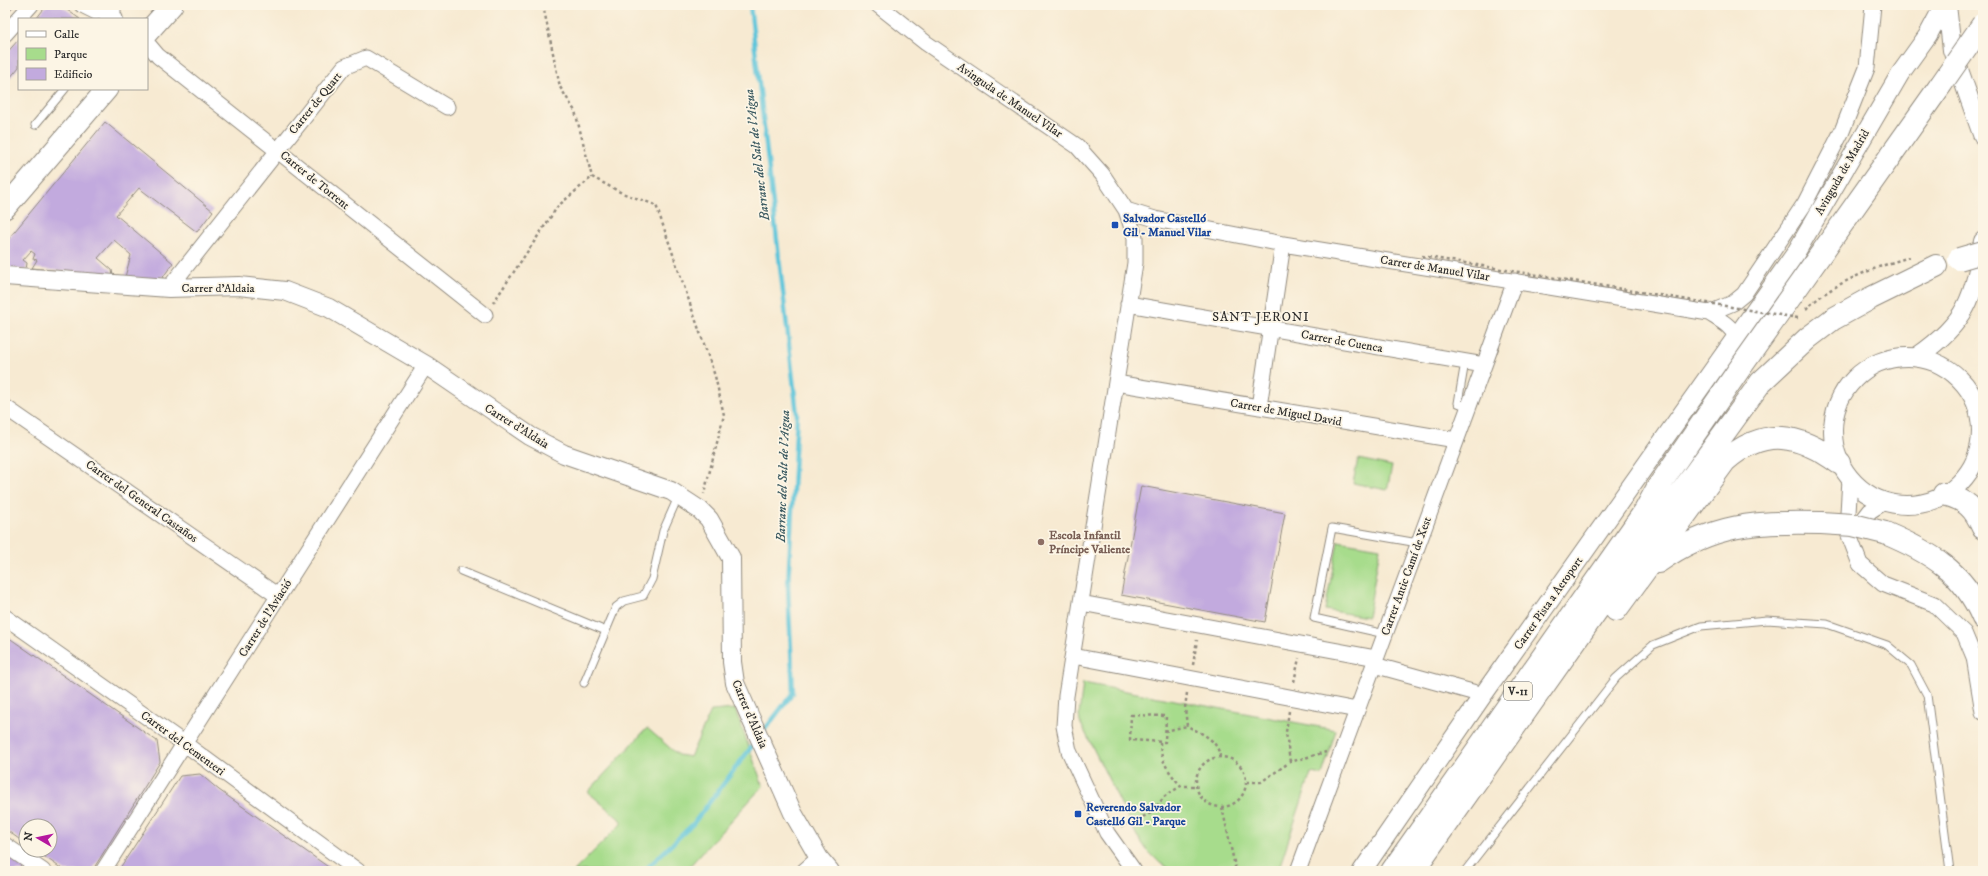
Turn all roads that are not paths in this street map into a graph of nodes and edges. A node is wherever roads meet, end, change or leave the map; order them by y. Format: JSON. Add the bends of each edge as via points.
{"nodes":[{"id":1,"x":31,"y":5,"type":"edge"},
{"id":2,"x":82,"y":5,"type":"edge"},
{"id":3,"x":172,"y":5,"type":"edge"},
{"id":4,"x":878,"y":5,"type":"edge"},
{"id":5,"x":1873,"y":5,"type":"edge"},
{"id":6,"x":1944,"y":5,"type":"edge"},
{"id":7,"x":1947,"y":5,"type":"edge"},
{"id":8,"x":110,"y":11,"type":"edge"},
{"id":9,"x":19,"y":18,"type":"edge"},
{"id":10,"x":18,"y":20,"type":"edge"},
{"id":11,"x":1983,"y":24,"type":"edge"},
{"id":12,"x":148,"y":32,"type":"edge"},
{"id":13,"x":5,"y":34,"type":"edge"},
{"id":14,"x":148,"y":44,"type":"edge"},
{"id":15,"x":64,"y":90,"type":"edge"},
{"id":16,"x":106,"y":90,"type":"edge"},
{"id":17,"x":447,"y":107,"type":"dead end"},
{"id":18,"x":35,"y":125,"type":"dead end"},
{"id":19,"x":1983,"y":137,"type":"edge"},
{"id":20,"x":277,"y":150,"type":"junction"},
{"id":21,"x":5,"y":208,"type":"edge"},
{"id":22,"x":1126,"y":210,"type":"junction"},
{"id":23,"x":1983,"y":241,"type":"edge"},
{"id":24,"x":1284,"y":244,"type":"junction"},
{"id":25,"x":1983,"y":252,"type":"edge"},
{"id":26,"x":1936,"y":266,"type":"junction"},
{"id":27,"x":5,"y":276,"type":"edge"},
{"id":28,"x":1514,"y":281,"type":"junction"},
{"id":29,"x":169,"y":288,"type":"junction"},
{"id":30,"x":1128,"y":304,"type":"junction"},
{"id":31,"x":1709,"y":313,"type":"junction"},
{"id":32,"x":485,"y":315,"type":"road end"},
{"id":33,"x":1271,"y":329,"type":"junction"},
{"id":34,"x":1736,"y":337,"type":"junction"},
{"id":35,"x":1918,"y":356,"type":"junction"},
{"id":36,"x":1465,"y":362,"type":"junction"},
{"id":37,"x":426,"y":365,"type":"junction"},
{"id":38,"x":1484,"y":365,"type":"junction"},
{"id":39,"x":1116,"y":383,"type":"junction"},
{"id":40,"x":5,"y":407,"type":"edge"},
{"id":41,"x":1259,"y":407,"type":"junction"},
{"id":42,"x":1468,"y":407,"type":"junction"},
{"id":43,"x":1982,"y":412,"type":"edge"},
{"id":44,"x":1456,"y":440,"type":"junction"},
{"id":45,"x":1844,"y":471,"type":"junction"},
{"id":46,"x":1944,"y":494,"type":"junction"},
{"id":47,"x":679,"y":495,"type":"junction"},
{"id":48,"x":1884,"y":502,"type":"junction"},
{"id":49,"x":1645,"y":511,"type":"junction"},
{"id":50,"x":1983,"y":528,"type":"edge"},
{"id":51,"x":1850,"y":541,"type":"junction"},
{"id":52,"x":1418,"y":543,"type":"junction"},
{"id":53,"x":461,"y":571,"type":"dead end"},
{"id":54,"x":1644,"y":572,"type":"junction"},
{"id":55,"x":278,"y":596,"type":"junction"},
{"id":56,"x":1081,"y":603,"type":"junction"},
{"id":57,"x":5,"y":617,"type":"edge"},
{"id":58,"x":1983,"y":618,"type":"edge"},
{"id":59,"x":606,"y":631,"type":"junction"},
{"id":60,"x":1385,"y":634,"type":"junction"},
{"id":61,"x":1073,"y":656,"type":"junction"},
{"id":62,"x":1375,"y":662,"type":"junction"},
{"id":63,"x":584,"y":683,"type":"dead end"},
{"id":64,"x":1483,"y":695,"type":"junction"},
{"id":65,"x":1357,"y":710,"type":"junction"},
{"id":66,"x":1983,"y":712,"type":"edge"},
{"id":67,"x":185,"y":744,"type":"junction"},
{"id":68,"x":5,"y":845,"type":"edge"},
{"id":69,"x":1374,"y":853,"type":"junction"},
{"id":70,"x":825,"y":865,"type":"edge"},
{"id":71,"x":43,"y":871,"type":"edge"},
{"id":72,"x":103,"y":871,"type":"edge"},
{"id":73,"x":358,"y":871,"type":"edge"},
{"id":74,"x":804,"y":871,"type":"edge"},
{"id":75,"x":1134,"y":871,"type":"edge"},
{"id":76,"x":1298,"y":871,"type":"edge"},
{"id":77,"x":1356,"y":871,"type":"edge"},
{"id":78,"x":1362,"y":871,"type":"edge"},
{"id":79,"x":1392,"y":871,"type":"edge"},
{"id":80,"x":1414,"y":871,"type":"edge"},
{"id":81,"x":1425,"y":871,"type":"edge"},
{"id":82,"x":1465,"y":871,"type":"edge"},
{"id":83,"x":1950,"y":871,"type":"edge"}],
"edges":[{"from":1,"to":9,"type":"street"},
{"from":2,"to":8,"type":"street","via":[[96,12]]},
{"from":3,"to":12,"type":"main road"},
{"from":4,"to":22,"type":"street","name":"Avinguda de Manuel Vilar","via":[[926,43],[1077,146],[1102,174]]},
{"from":5,"to":31,"type":"street","name":"Avinguda de Madrid","via":[[1867,68],[1842,132],[1812,191],[1744,294],[1733,303]]},
{"from":6,"to":34,"type":"street","name":"Avinguda de Madrid","via":[[1928,35],[1900,74],[1795,254]]},
{"from":7,"to":19,"type":"street","via":[[1952,50]]},
{"from":10,"to":13,"type":"street"},
{"from":11,"to":49,"type":"highway","bridge":true,"via":[[1658,487]]},
{"from":14,"to":20,"type":"street","name":"Carrer de Torrent","via":[[158,56]]},
{"from":15,"to":18,"type":"lane"},
{"from":16,"to":21,"type":"main road"},
{"from":17,"to":20,"type":"street","name":"Carrer de Quart","via":[[366,58],[344,67]]},
{"from":20,"to":29,"type":"street","name":"Carrer de Quart"},
{"from":20,"to":32,"type":"street","name":"Carrer de Torrent"},
{"from":22,"to":24,"type":"street","name":"Carrer de Manuel Vilar","via":[[1155,219]]},
{"from":22,"to":30,"type":"street","name":"Avinguda de Manuel Vilar","via":[[1135,237],[1135,263]]},
{"from":23,"to":35,"type":"street","via":[[1977,276],[1966,309],[1939,342]]},
{"from":24,"to":28,"type":"street","name":"Carrer de Manuel Vilar"},
{"from":24,"to":33,"type":"street"},
{"from":25,"to":26,"type":"highway","bridge":true},
{"from":26,"to":49,"type":"highway","via":[[1902,273],[1867,286],[1798,328],[1749,375],[1664,493]]},
{"from":26,"to":80,"type":"highway","number":"V-11","via":[[1833,319],[1808,338],[1761,382]]},
{"from":27,"to":29,"type":"street","name":"Carrer d’Aldaia"},
{"from":28,"to":31,"type":"street","name":"Carrer de Manuel Vilar"},
{"from":28,"to":38,"type":"street","name":"Carrer Antic Camí de Xest"},
{"from":29,"to":37,"type":"street","name":"Carrer d’Aldaia","via":[[239,286],[285,291],[329,308]]},
{"from":30,"to":33,"type":"street","name":"Carrer de Cuenca"},
{"from":30,"to":39,"type":"street","name":"Avinguda de Manuel Vilar"},
{"from":31,"to":34,"type":"street","name":"Carrer de Manuel Vilar","via":[[1728,325]]},
{"from":33,"to":36,"type":"street","name":"Carrer de Cuenca"},
{"from":33,"to":41,"type":"street"},
{"from":34,"to":64,"type":"street","name":"Carrer Pista a Aeroport"},
{"from":35,"to":43,"type":"street","via":[[1940,363],[1955,372]]},
{"from":35,"to":45,"type":"street","via":[[1888,360],[1874,365],[1859,374],[1847,388],[1836,411],[1832,432]]},
{"from":36,"to":38,"type":"street","name":"Carrer de Cuenca"},
{"from":36,"to":42,"type":"lane","via":[[1458,403]]},
{"from":37,"to":47,"type":"street","name":"Carrer d’Aldaia","via":[[530,436],[564,454]]},
{"from":37,"to":55,"type":"street","name":"Carrer de l’Aviació"},
{"from":38,"to":42,"type":"street","name":"Carrer Antic Camí de Xest"},
{"from":39,"to":41,"type":"street","name":"Carrer de Miguel David"},
{"from":39,"to":56,"type":"street","name":"Avinguda de Manuel Vilar"},
{"from":40,"to":55,"type":"street","name":"Carrer del General Castaños"},
{"from":41,"to":44,"type":"street","name":"Carrer de Miguel David"},
{"from":42,"to":44,"type":"street","name":"Carrer Antic Camí de Xest"},
{"from":43,"to":46,"type":"street","via":[[1981,442],[1976,457],[1955,486]]},
{"from":44,"to":52,"type":"street","name":"Carrer Antic Camí de Xest"},
{"from":45,"to":48,"type":"street","via":[[1865,493]]},
{"from":45,"to":51,"type":"street"},
{"from":45,"to":54,"type":"highway","via":[[1810,444],[1789,438],[1770,438],[1740,448],[1725,461]]},
{"from":46,"to":48,"type":"street","via":[[1915,505]]},
{"from":46,"to":50,"type":"highway","via":[[1960,498],[1970,506],[1979,517]]},
{"from":47,"to":59,"type":"lane","via":[[663,531],[652,579],[643,596],[616,606]]},
{"from":47,"to":70,"type":"street","name":"Carrer d’Aldaia","via":[[709,519],[731,558],[732,662],[735,683],[793,813]]},
{"from":48,"to":51,"type":"street","via":[[1861,521]]},
{"from":49,"to":79,"type":"highway","number":"V-11"},
{"from":51,"to":66,"type":"street","via":[[1860,564],[1883,584],[1934,604],[1964,633],[1974,658]]},
{"from":52,"to":60,"type":"street","name":"Carrer Antic Camí de Xest"},
{"from":52,"to":60,"type":"lane","via":[[1332,528],[1314,618]]},
{"from":53,"to":59,"type":"lane"},
{"from":54,"to":58,"type":"highway","bridge":true,"via":[[1678,547],[1706,535],[1743,525],[1794,522],[1853,525],[1885,533],[1938,559],[1963,585]]},
{"from":54,"to":81,"type":"highway"},
{"from":55,"to":67,"type":"street","name":"Carrer de l’Aviació"},
{"from":56,"to":61,"type":"street","name":"Avinguda de Manuel Vilar"},
{"from":56,"to":62,"type":"street"},
{"from":57,"to":67,"type":"street","name":"Carrer del Cementeri"},
{"from":59,"to":63,"type":"lane"},
{"from":60,"to":62,"type":"street","name":"Carrer Antic Camí de Xest"},
{"from":61,"to":65,"type":"street"},
{"from":61,"to":75,"type":"street","name":"Avinguda de Manuel Vilar","via":[[1064,726],[1069,751],[1107,833]]},
{"from":62,"to":64,"type":"street"},
{"from":62,"to":65,"type":"street","name":"Carrer Antic Camí de Xest"},
{"from":64,"to":69,"type":"street","name":"Carrer Pista a Aeroport"},
{"from":65,"to":76,"type":"street","name":"Carrer Antic Camí de Xest"},
{"from":67,"to":72,"type":"street","name":"Carrer de l’Aviació"},
{"from":67,"to":73,"type":"street","name":"Carrer del Cementeri"},
{"from":68,"to":71,"type":"street"},
{"from":69,"to":77,"type":"street"},
{"from":69,"to":78,"type":"street","name":"Carrer Pista a Aeroport"},
{"from":70,"to":74,"type":"street"},
{"from":82,"to":83,"type":"lane","via":[[1616,678],[1653,645],[1701,626],[1767,620],[1826,624],[1887,646],[1911,665],[1927,695]]}]}
